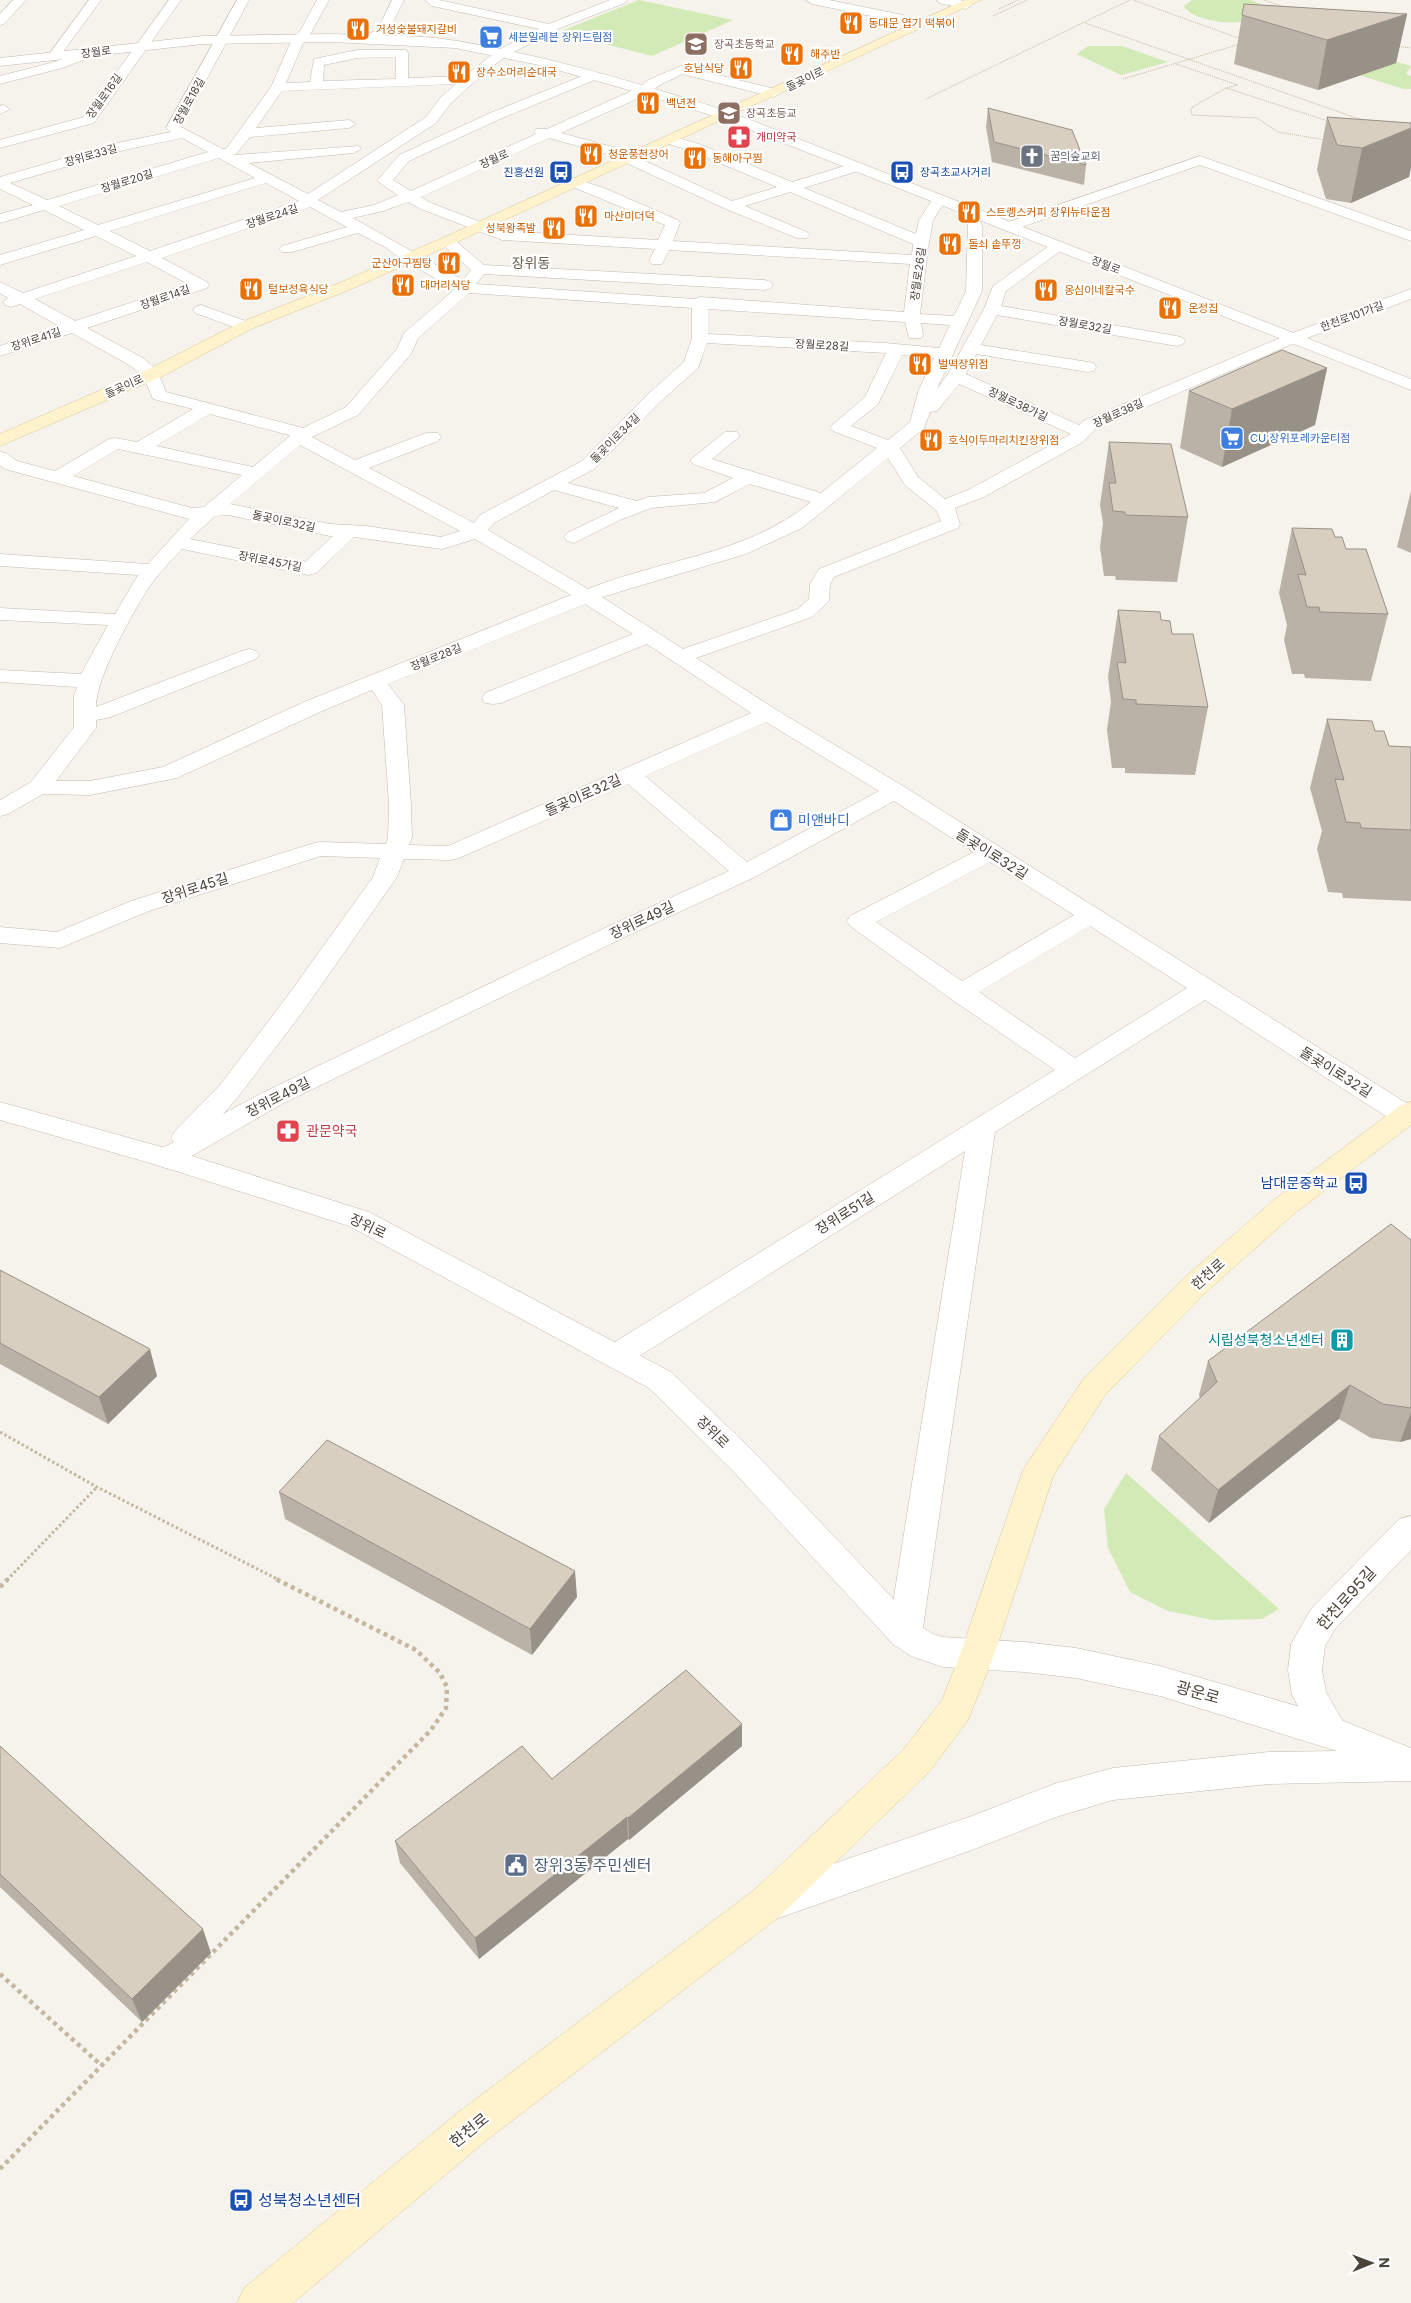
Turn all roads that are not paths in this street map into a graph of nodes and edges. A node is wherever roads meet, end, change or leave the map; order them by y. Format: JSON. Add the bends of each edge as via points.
{"nodes":[{"id":1,"x":20,"y":0,"type":"edge"},
{"id":2,"x":95,"y":0,"type":"edge"},
{"id":3,"x":175,"y":0,"type":"edge"},
{"id":4,"x":243,"y":0,"type":"edge"},
{"id":5,"x":323,"y":0,"type":"edge"},
{"id":6,"x":398,"y":0,"type":"edge"},
{"id":7,"x":431,"y":0,"type":"edge"},
{"id":8,"x":474,"y":0,"type":"edge"},
{"id":9,"x":621,"y":0,"type":"edge"},
{"id":10,"x":943,"y":0,"type":"edge"},
{"id":11,"x":822,"y":1,"type":"edge"},
{"id":12,"x":970,"y":2,"type":"edge"},
{"id":13,"x":513,"y":20,"type":"junction"},
{"id":14,"x":0,"y":22,"type":"edge"},
{"id":15,"x":550,"y":28,"type":"junction"},
{"id":16,"x":912,"y":29,"type":"junction"},
{"id":17,"x":298,"y":39,"type":"junction"},
{"id":18,"x":223,"y":40,"type":"junction"},
{"id":19,"x":362,"y":40,"type":"junction"},
{"id":20,"x":139,"y":47,"type":"junction"},
{"id":21,"x":90,"y":53,"type":"junction"},
{"id":22,"x":502,"y":53,"type":"junction"},
{"id":23,"x":53,"y":57,"type":"junction"},
{"id":24,"x":0,"y":62,"type":"edge"},
{"id":25,"x":592,"y":76,"type":"junction"},
{"id":26,"x":0,"y":80,"type":"edge"},
{"id":27,"x":468,"y":80,"type":"junction"},
{"id":28,"x":402,"y":82,"type":"junction"},
{"id":29,"x":316,"y":85,"type":"junction"},
{"id":30,"x":278,"y":87,"type":"junction"},
{"id":31,"x":645,"y":90,"type":"junction"},
{"id":32,"x":774,"y":93,"type":"junction"},
{"id":33,"x":469,"y":112,"type":"dead end"},
{"id":34,"x":725,"y":115,"type":"junction"},
{"id":35,"x":491,"y":118,"type":"junction"},
{"id":36,"x":349,"y":124,"type":"dead end"},
{"id":37,"x":247,"y":133,"type":"junction"},
{"id":38,"x":183,"y":134,"type":"junction"},
{"id":39,"x":549,"y":134,"type":"junction"},
{"id":40,"x":672,"y":140,"type":"junction"},
{"id":41,"x":0,"y":144,"type":"edge"},
{"id":42,"x":354,"y":149,"type":"dead end"},
{"id":43,"x":382,"y":153,"type":"junction"},
{"id":44,"x":229,"y":157,"type":"junction"},
{"id":45,"x":404,"y":158,"type":"junction"},
{"id":46,"x":629,"y":159,"type":"junction"},
{"id":47,"x":856,"y":167,"type":"junction"},
{"id":48,"x":269,"y":178,"type":"junction"},
{"id":49,"x":0,"y":182,"type":"edge"},
{"id":50,"x":573,"y":182,"type":"junction"},
{"id":51,"x":790,"y":187,"type":"junction"},
{"id":52,"x":408,"y":196,"type":"junction"},
{"id":53,"x":939,"y":200,"type":"junction"},
{"id":54,"x":309,"y":201,"type":"junction"},
{"id":55,"x":46,"y":206,"type":"junction"},
{"id":56,"x":731,"y":206,"type":"junction"},
{"id":57,"x":969,"y":212,"type":"junction"},
{"id":58,"x":338,"y":217,"type":"junction"},
{"id":59,"x":0,"y":219,"type":"edge"},
{"id":60,"x":477,"y":227,"type":"junction"},
{"id":61,"x":1008,"y":227,"type":"junction"},
{"id":62,"x":359,"y":228,"type":"junction"},
{"id":63,"x":96,"y":230,"type":"junction"},
{"id":64,"x":802,"y":235,"type":"dead end"},
{"id":65,"x":1411,"y":236,"type":"edge"},
{"id":66,"x":447,"y":241,"type":"junction"},
{"id":67,"x":922,"y":242,"type":"junction"},
{"id":68,"x":664,"y":245,"type":"junction"},
{"id":69,"x":1058,"y":246,"type":"junction"},
{"id":70,"x":287,"y":249,"type":"dead end"},
{"id":71,"x":775,"y":251,"type":"junction"},
{"id":72,"x":148,"y":256,"type":"junction"},
{"id":73,"x":409,"y":258,"type":"junction"},
{"id":74,"x":0,"y":260,"type":"edge"},
{"id":75,"x":919,"y":260,"type":"junction"},
{"id":76,"x":480,"y":269,"type":"junction"},
{"id":77,"x":650,"y":279,"type":"junction"},
{"id":78,"x":765,"y":285,"type":"junction"},
{"id":79,"x":0,"y":287,"type":"edge"},
{"id":80,"x":465,"y":288,"type":"junction"},
{"id":81,"x":1411,"y":294,"type":"edge"},
{"id":82,"x":20,"y":299,"type":"junction"},
{"id":83,"x":643,"y":299,"type":"junction"},
{"id":84,"x":700,"y":302,"type":"junction"},
{"id":85,"x":0,"y":305,"type":"edge"},
{"id":86,"x":759,"y":306,"type":"junction"},
{"id":87,"x":992,"y":309,"type":"junction"},
{"id":88,"x":201,"y":310,"type":"dead end"},
{"id":89,"x":912,"y":316,"type":"junction"},
{"id":90,"x":960,"y":321,"type":"junction"},
{"id":91,"x":245,"y":326,"type":"junction"},
{"id":92,"x":73,"y":328,"type":"junction"},
{"id":93,"x":700,"y":338,"type":"junction"},
{"id":94,"x":1292,"y":338,"type":"junction"},
{"id":95,"x":1177,"y":341,"type":"dead end"},
{"id":96,"x":972,"y":348,"type":"junction"},
{"id":97,"x":896,"y":349,"type":"junction"},
{"id":98,"x":0,"y":351,"type":"edge"},
{"id":99,"x":917,"y":351,"type":"junction"},
{"id":100,"x":944,"y":354,"type":"junction"},
{"id":101,"x":1088,"y":367,"type":"dead end"},
{"id":102,"x":151,"y":374,"type":"junction"},
{"id":103,"x":956,"y":376,"type":"junction"},
{"id":104,"x":1411,"y":385,"type":"edge"},
{"id":105,"x":208,"y":408,"type":"junction"},
{"id":106,"x":918,"y":424,"type":"junction"},
{"id":107,"x":1080,"y":432,"type":"junction"},
{"id":108,"x":301,"y":436,"type":"junction"},
{"id":109,"x":731,"y":436,"type":"dead end"},
{"id":110,"x":432,"y":437,"type":"dead end"},
{"id":111,"x":0,"y":441,"type":"edge"},
{"id":112,"x":890,"y":447,"type":"junction"},
{"id":113,"x":140,"y":448,"type":"junction"},
{"id":114,"x":0,"y":457,"type":"edge"},
{"id":115,"x":354,"y":467,"type":"junction"},
{"id":116,"x":256,"y":473,"type":"junction"},
{"id":117,"x":749,"y":477,"type":"junction"},
{"id":118,"x":58,"y":478,"type":"junction"},
{"id":119,"x":551,"y":484,"type":"junction"},
{"id":120,"x":825,"y":500,"type":"junction"},
{"id":121,"x":943,"y":506,"type":"junction"},
{"id":122,"x":638,"y":507,"type":"junction"},
{"id":123,"x":209,"y":512,"type":"junction"},
{"id":124,"x":349,"y":531,"type":"junction"},
{"id":125,"x":476,"y":532,"type":"junction"},
{"id":126,"x":574,"y":537,"type":"dead end"},
{"id":127,"x":177,"y":542,"type":"junction"},
{"id":128,"x":0,"y":560,"type":"edge"},
{"id":129,"x":152,"y":570,"type":"junction"},
{"id":130,"x":585,"y":596,"type":"junction"},
{"id":131,"x":0,"y":614,"type":"edge"},
{"id":132,"x":120,"y":620,"type":"junction"},
{"id":133,"x":650,"y":635,"type":"junction"},
{"id":134,"x":249,"y":654,"type":"dead end"},
{"id":135,"x":682,"y":656,"type":"junction"},
{"id":136,"x":0,"y":676,"type":"edge"},
{"id":137,"x":90,"y":681,"type":"junction"},
{"id":138,"x":376,"y":681,"type":"junction"},
{"id":139,"x":493,"y":698,"type":"dead end"},
{"id":140,"x":767,"y":714,"type":"junction"},
{"id":141,"x":85,"y":716,"type":"junction"},
{"id":142,"x":630,"y":774,"type":"junction"},
{"id":143,"x":39,"y":787,"type":"junction"},
{"id":144,"x":895,"y":791,"type":"junction"},
{"id":145,"x":0,"y":809,"type":"edge"},
{"id":146,"x":394,"y":852,"type":"junction"},
{"id":147,"x":990,"y":853,"type":"junction"},
{"id":148,"x":745,"y":873,"type":"junction"},
{"id":149,"x":1090,"y":916,"type":"junction"},
{"id":150,"x":0,"y":935,"type":"edge"},
{"id":151,"x":1204,"y":989,"type":"junction"},
{"id":152,"x":960,"y":993,"type":"junction"},
{"id":153,"x":1074,"y":1070,"type":"junction"},
{"id":154,"x":0,"y":1111,"type":"edge"},
{"id":155,"x":1408,"y":1113,"type":"edge"},
{"id":156,"x":982,"y":1127,"type":"junction"},
{"id":157,"x":166,"y":1158,"type":"junction"},
{"id":158,"x":616,"y":1356,"type":"junction"},
{"id":159,"x":1411,"y":1529,"type":"edge"},
{"id":160,"x":906,"y":1634,"type":"junction"},
{"id":161,"x":977,"y":1655,"type":"junction"},
{"id":162,"x":1331,"y":1732,"type":"junction"},
{"id":163,"x":1411,"y":1765,"type":"edge"},
{"id":164,"x":766,"y":1904,"type":"junction"},
{"id":165,"x":259,"y":2303,"type":"edge"}],
"edges":[{"from":1,"to":14,"type":"street"},
{"from":2,"to":23,"type":"street","name":"장월로"},
{"from":3,"to":20,"type":"street"},
{"from":4,"to":18,"type":"street"},
{"from":5,"to":17,"type":"street"},
{"from":6,"to":19,"type":"street","via":[[382,33]]},
{"from":7,"to":13,"type":"street"},
{"from":8,"to":13,"type":"street","via":[[529,12]]},
{"from":9,"to":15,"type":"street","name":"장월로24길"},
{"from":10,"to":12,"type":"street","name":"돌곶이로"},
{"from":11,"to":16,"type":"street","via":[[900,18]]},
{"from":12,"to":16,"type":"main road","name":"돌곶이로"},
{"from":13,"to":15,"type":"street"},
{"from":15,"to":22,"type":"street","name":"장월로24길"},
{"from":16,"to":32,"type":"main road","name":"돌곶이로"},
{"from":17,"to":18,"type":"street","name":"장월로"},
{"from":17,"to":19,"type":"street","name":"장월로"},
{"from":17,"to":30,"type":"street","name":"장월로20길"},
{"from":18,"to":20,"type":"street","name":"장월로"},
{"from":18,"to":38,"type":"street","name":"장월로18길","via":[[174,128]]},
{"from":19,"to":22,"type":"street","name":"장월로","via":[[455,44]]},
{"from":20,"to":21,"type":"street","name":"장월로"},
{"from":20,"to":41,"type":"street","name":"장월로16길","via":[[89,120]]},
{"from":21,"to":23,"type":"street","name":"장월로"},
{"from":21,"to":26,"type":"street"},
{"from":22,"to":25,"type":"street","name":"장월로"},
{"from":22,"to":27,"type":"street","name":"장월로24길"},
{"from":23,"to":24,"type":"street","name":"장월로"},
{"from":25,"to":31,"type":"street","name":"장월로"},
{"from":25,"to":35,"type":"street"},
{"from":27,"to":28,"type":"street"},
{"from":27,"to":43,"type":"street","name":"장월로24길","via":[[447,109]]},
{"from":28,"to":29,"type":"street"},
{"from":28,"to":29,"type":"street","via":[[402,53],[357,54],[318,62]]},
{"from":29,"to":30,"type":"street"},
{"from":30,"to":37,"type":"street","name":"장월로20길"},
{"from":31,"to":32,"type":"street","via":[[681,70]]},
{"from":31,"to":34,"type":"street","name":"장월로"},
{"from":31,"to":39,"type":"street","name":"장월로"},
{"from":32,"to":34,"type":"main road","name":"돌곶이로"},
{"from":33,"to":35,"type":"street"},
{"from":34,"to":40,"type":"main road","name":"돌곶이로"},
{"from":34,"to":47,"type":"street","name":"장월로"},
{"from":35,"to":39,"type":"street"},
{"from":35,"to":45,"type":"street"},
{"from":36,"to":37,"type":"street"},
{"from":37,"to":44,"type":"street","name":"장월로20길"},
{"from":38,"to":44,"type":"street","name":"장월로18길"},
{"from":38,"to":49,"type":"street","name":"장위로33길","via":[[122,146]]},
{"from":39,"to":46,"type":"street","via":[[612,150]]},
{"from":39,"to":52,"type":"street","name":"장월로"},
{"from":40,"to":46,"type":"main road","name":"돌곶이로"},
{"from":40,"to":51,"type":"street"},
{"from":42,"to":44,"type":"street"},
{"from":43,"to":45,"type":"street"},
{"from":43,"to":54,"type":"street","name":"장월로24길"},
{"from":44,"to":48,"type":"street","name":"장월로18길"},
{"from":44,"to":55,"type":"street","name":"장월로20길"},
{"from":45,"to":52,"type":"street","via":[[384,181]]},
{"from":46,"to":50,"type":"main road","name":"돌곶이로"},
{"from":46,"to":56,"type":"street"},
{"from":47,"to":51,"type":"street"},
{"from":47,"to":53,"type":"street","name":"장월로"},
{"from":48,"to":54,"type":"street","name":"장월로18길"},
{"from":48,"to":63,"type":"street"},
{"from":49,"to":55,"type":"street","name":"장월로14길"},
{"from":50,"to":60,"type":"main road","name":"돌곶이로"},
{"from":50,"to":68,"type":"street","via":[[673,224]]},
{"from":51,"to":56,"type":"street"},
{"from":51,"to":67,"type":"street"},
{"from":52,"to":58,"type":"street","name":"장월로","via":[[378,208]]},
{"from":52,"to":60,"type":"street"},
{"from":53,"to":57,"type":"street","name":"장월로"},
{"from":53,"to":67,"type":"street","name":"장월로26길","via":[[926,220]]},
{"from":54,"to":58,"type":"street","name":"장월로18길"},
{"from":54,"to":72,"type":"street","name":"장월로24길","via":[[303,206]]},
{"from":55,"to":59,"type":"street","name":"장월로20길"},
{"from":55,"to":63,"type":"street","name":"장월로14길"},
{"from":56,"to":64,"type":"street"},
{"from":57,"to":61,"type":"street","name":"장월로"},
{"from":57,"to":90,"type":"street","via":[[975,226],[974,291]]},
{"from":58,"to":62,"type":"street","name":"장월로18길"},
{"from":60,"to":66,"type":"main road","name":"돌곶이로"},
{"from":60,"to":68,"type":"street","via":[[502,235]]},
{"from":61,"to":65,"type":"street","via":[[1200,160]]},
{"from":61,"to":69,"type":"street","name":"장월로"},
{"from":62,"to":70,"type":"street"},
{"from":62,"to":73,"type":"street","name":"장월로18길"},
{"from":63,"to":72,"type":"street","name":"장월로14길"},
{"from":63,"to":74,"type":"street"},
{"from":66,"to":73,"type":"main road","name":"돌곶이로"},
{"from":66,"to":76,"type":"street"},
{"from":67,"to":75,"type":"street","name":"장월로26길"},
{"from":68,"to":71,"type":"street"},
{"from":68,"to":77,"type":"street"},
{"from":69,"to":87,"type":"street","via":[[999,290]]},
{"from":69,"to":94,"type":"street","name":"장월로"},
{"from":71,"to":75,"type":"street"},
{"from":71,"to":78,"type":"street"},
{"from":72,"to":82,"type":"street","name":"장월로24길"},
{"from":72,"to":92,"type":"street","name":"장월로14길","via":[[201,285]]},
{"from":73,"to":80,"type":"street"},
{"from":73,"to":91,"type":"main road","name":"돌곶이로"},
{"from":75,"to":89,"type":"street","name":"장월로26길"},
{"from":76,"to":77,"type":"street"},
{"from":76,"to":80,"type":"street"},
{"from":77,"to":78,"type":"street"},
{"from":77,"to":83,"type":"street"},
{"from":78,"to":86,"type":"street"},
{"from":79,"to":82,"type":"street"},
{"from":80,"to":83,"type":"street"},
{"from":80,"to":108,"type":"street","via":[[410,336],[405,350],[352,411]]},
{"from":81,"to":94,"type":"street","name":"한천로101가길"},
{"from":82,"to":85,"type":"street","name":"장월로24길"},
{"from":82,"to":92,"type":"street"},
{"from":83,"to":84,"type":"street"},
{"from":84,"to":86,"type":"street"},
{"from":84,"to":93,"type":"street","name":"돌곶이로34길"},
{"from":86,"to":89,"type":"street"},
{"from":87,"to":95,"type":"street","name":"장월로32길"},
{"from":87,"to":96,"type":"street"},
{"from":88,"to":91,"type":"street"},
{"from":89,"to":90,"type":"street"},
{"from":89,"to":99,"type":"street","name":"장월로26길"},
{"from":90,"to":100,"type":"street"},
{"from":91,"to":102,"type":"main road","name":"돌곶이로"},
{"from":92,"to":98,"type":"street","name":"장위로41길"},
{"from":92,"to":102,"type":"street","via":[[138,362]]},
{"from":93,"to":97,"type":"street","name":"장월로28길"},
{"from":93,"to":119,"type":"street","name":"돌곶이로34길","via":[[692,364],[615,440],[588,465]]},
{"from":94,"to":104,"type":"street","name":"장월로"},
{"from":94,"to":107,"type":"street","name":"장월로38길","via":[[1089,425]]},
{"from":96,"to":101,"type":"street"},
{"from":96,"to":103,"type":"street"},
{"from":97,"to":99,"type":"street","name":"장월로28길"},
{"from":97,"to":112,"type":"street","via":[[872,400],[839,427]]},
{"from":99,"to":100,"type":"street","name":"장월로28길"},
{"from":100,"to":106,"type":"street","via":[[928,389]]},
{"from":102,"to":105,"type":"street","name":"돌곶이로32길","via":[[159,395]]},
{"from":102,"to":111,"type":"main road","name":"돌곶이로"},
{"from":103,"to":106,"type":"street"},
{"from":103,"to":107,"type":"street","name":"장월로38가길"},
{"from":105,"to":108,"type":"street","name":"돌곶이로32길","via":[[295,431]]},
{"from":105,"to":113,"type":"street"},
{"from":106,"to":112,"type":"street","name":"장월로28길"},
{"from":107,"to":121,"type":"street","name":"장월로38길","via":[[1077,438],[977,493]]},
{"from":108,"to":115,"type":"street","name":"돌곶이로32길"},
{"from":108,"to":116,"type":"street"},
{"from":109,"to":117,"type":"street","via":[[699,460]]},
{"from":110,"to":115,"type":"street"},
{"from":112,"to":120,"type":"street","name":"장월로28길"},
{"from":112,"to":121,"type":"street","via":[[911,481]]},
{"from":113,"to":116,"type":"street"},
{"from":113,"to":118,"type":"street","via":[[115,443]]},
{"from":114,"to":118,"type":"street","via":[[11,465]]},
{"from":115,"to":125,"type":"street","name":"돌곶이로32길"},
{"from":116,"to":123,"type":"street"},
{"from":117,"to":120,"type":"street"},
{"from":117,"to":122,"type":"street","via":[[708,498],[648,503]]},
{"from":118,"to":123,"type":"street","via":[[192,514]]},
{"from":119,"to":122,"type":"street"},
{"from":119,"to":125,"type":"street","name":"돌곶이로34길","via":[[487,520]]},
{"from":120,"to":130,"type":"street","name":"장월로28길","via":[[795,524],[739,550],[609,586]]},
{"from":121,"to":135,"type":"street","via":[[950,524],[826,573],[820,584],[819,601],[805,613]]},
{"from":122,"to":126,"type":"street"},
{"from":123,"to":124,"type":"street","name":"돌곶이로32길","via":[[228,509]]},
{"from":123,"to":127,"type":"street"},
{"from":124,"to":125,"type":"street","name":"돌곶이로32길","via":[[442,543]]},
{"from":124,"to":127,"type":"street","name":"장위로45가길","via":[[309,569]]},
{"from":125,"to":130,"type":"street","name":"돌곶이로32길"},
{"from":127,"to":129,"type":"street"},
{"from":128,"to":129,"type":"street"},
{"from":129,"to":132,"type":"street"},
{"from":130,"to":133,"type":"street","name":"돌곶이로32길"},
{"from":130,"to":138,"type":"street","name":"장월로28길"},
{"from":131,"to":132,"type":"street"},
{"from":132,"to":137,"type":"street"},
{"from":133,"to":135,"type":"street","name":"돌곶이로32길"},
{"from":133,"to":139,"type":"street"},
{"from":134,"to":141,"type":"street","via":[[103,712]]},
{"from":135,"to":140,"type":"street","name":"돌곶이로32길"},
{"from":136,"to":137,"type":"street"},
{"from":137,"to":141,"type":"street","via":[[85,696]]},
{"from":138,"to":143,"type":"street","name":"장월로28길","via":[[169,773],[90,788]]},
{"from":138,"to":146,"type":"street","name":"장위로49길","via":[[393,705],[400,837]]},
{"from":140,"to":142,"type":"street","name":"돌곶이로32길"},
{"from":140,"to":144,"type":"street","name":"돌곶이로32길"},
{"from":141,"to":143,"type":"street","via":[[85,728]]},
{"from":142,"to":146,"type":"street","name":"돌곶이로32길","via":[[451,853]]},
{"from":142,"to":148,"type":"street"},
{"from":143,"to":145,"type":"street"},
{"from":144,"to":147,"type":"street","name":"돌곶이로32길"},
{"from":144,"to":148,"type":"street","name":"장위로49길"},
{"from":146,"to":150,"type":"street","name":"장위로45길","via":[[319,849],[140,906],[60,940]]},
{"from":146,"to":157,"type":"street","name":"장위로49길","via":[[385,877],[295,1004],[229,1091]]},
{"from":147,"to":149,"type":"street","name":"돌곶이로32길"},
{"from":147,"to":152,"type":"street","via":[[859,921]]},
{"from":148,"to":157,"type":"street","name":"장위로49길","via":[[272,1098]]},
{"from":149,"to":151,"type":"street","name":"돌곶이로32길"},
{"from":149,"to":152,"type":"street"},
{"from":151,"to":153,"type":"street","name":"장위로51길"},
{"from":151,"to":155,"type":"street","name":"돌곶이로32길"},
{"from":152,"to":153,"type":"street"},
{"from":153,"to":156,"type":"street","name":"장위로51길"},
{"from":154,"to":157,"type":"street","name":"장위로"},
{"from":155,"to":161,"type":"main road","name":"한천로","via":[[1285,1206],[1194,1286],[1095,1386],[1039,1470]]},
{"from":156,"to":158,"type":"street","name":"장위로51길"},
{"from":156,"to":160,"type":"street"},
{"from":157,"to":158,"type":"street","name":"장위로","via":[[359,1219]]},
{"from":158,"to":160,"type":"street","name":"장위로","via":[[660,1380],[743,1461]]},
{"from":159,"to":162,"type":"street","name":"한천로95길","via":[[1323,1619],[1308,1644],[1305,1670],[1309,1694]]},
{"from":160,"to":161,"type":"street","name":"장위로","via":[[923,1646],[943,1652]]},
{"from":161,"to":162,"type":"street","name":"광운로","via":[[1076,1663],[1141,1677]]},
{"from":161,"to":164,"type":"main road","name":"한천로","via":[[956,1709],[916,1760]]},
{"from":162,"to":163,"type":"street","name":"광운로"},
{"from":163,"to":164,"type":"street","via":[[1269,1768],[1113,1784],[1054,1801],[972,1833]]},
{"from":164,"to":165,"type":"main road","name":"한천로","via":[[474,2125]]}]}
